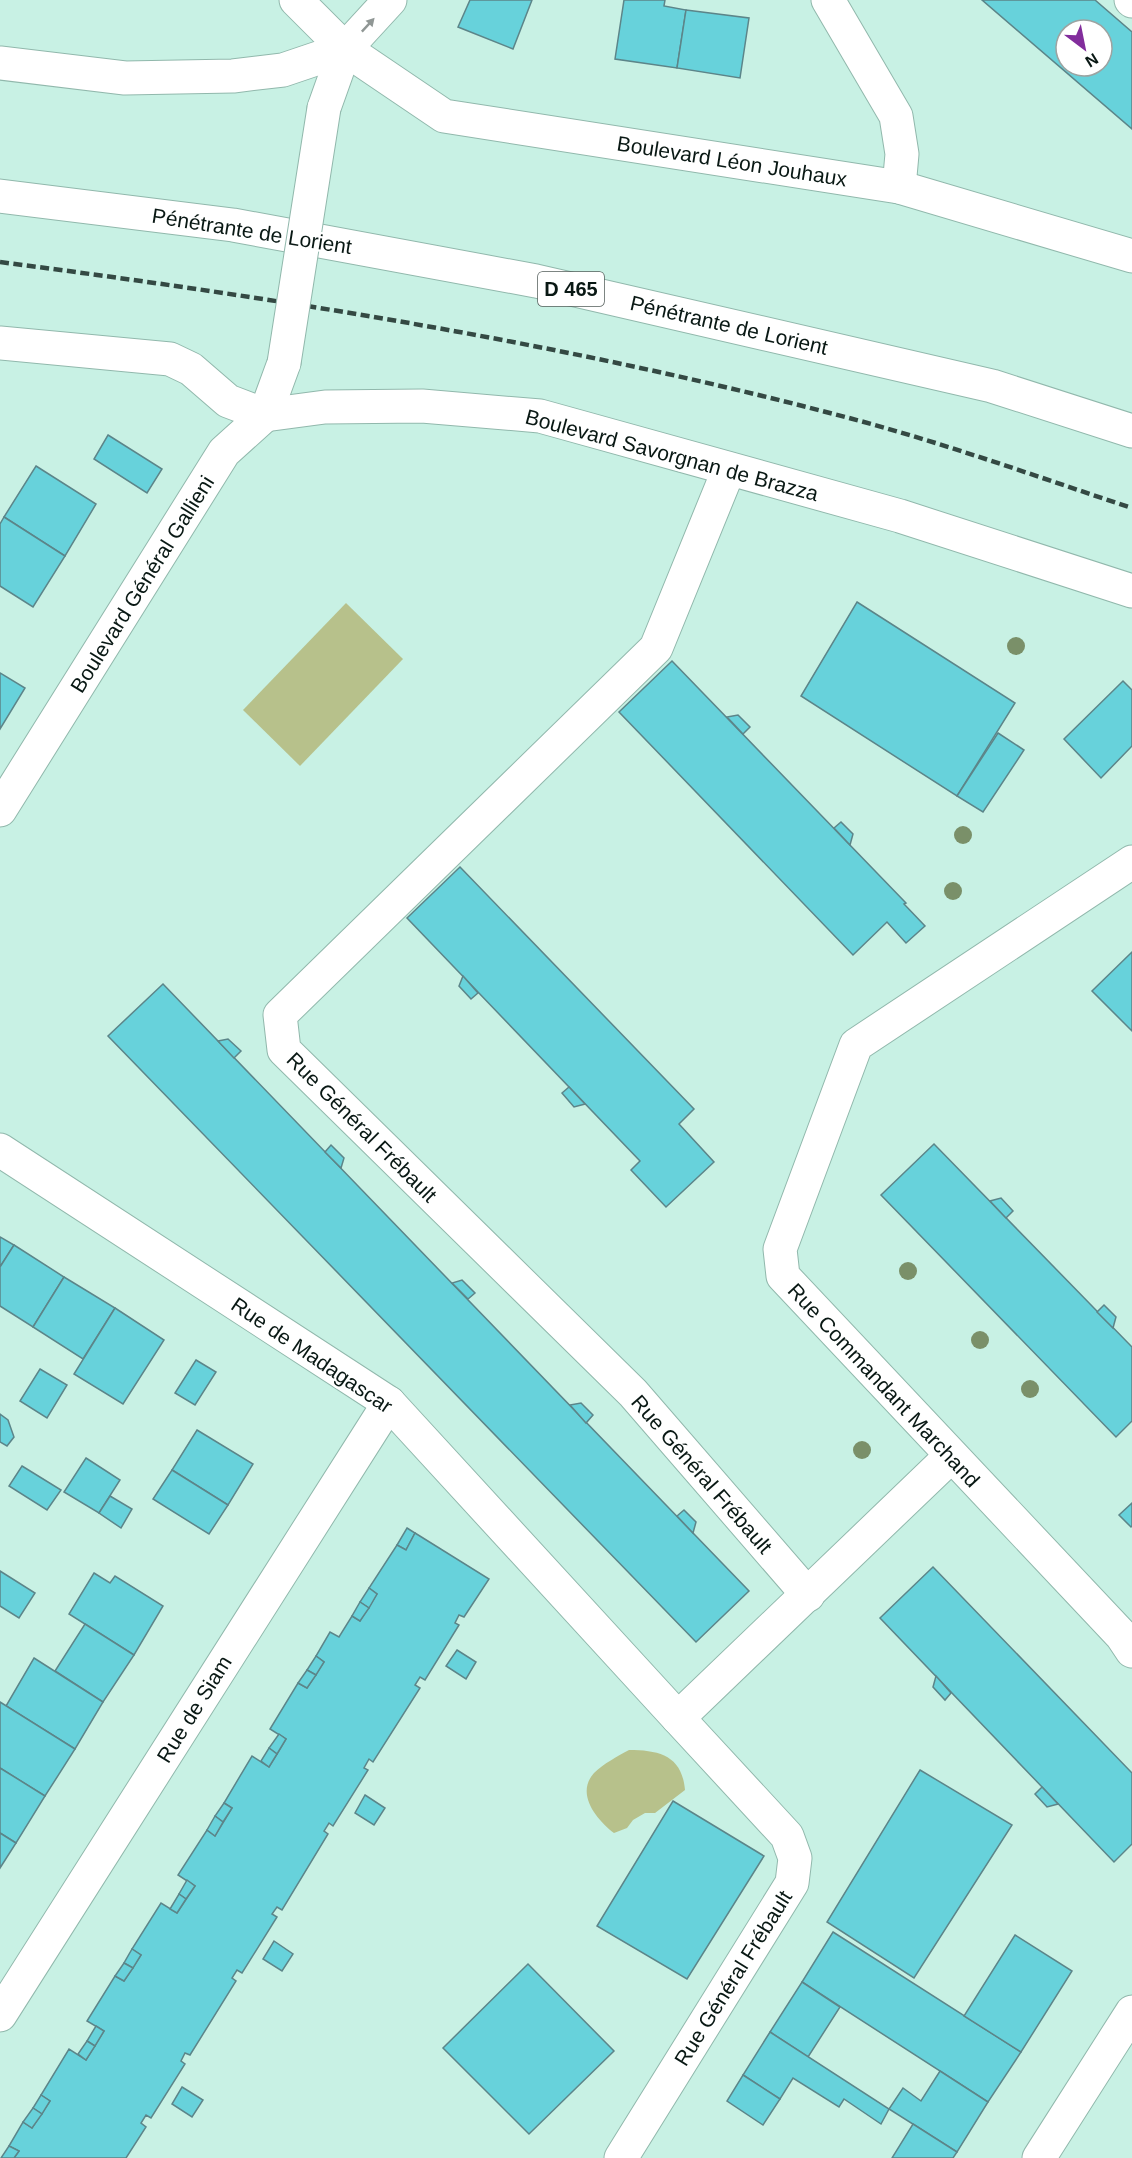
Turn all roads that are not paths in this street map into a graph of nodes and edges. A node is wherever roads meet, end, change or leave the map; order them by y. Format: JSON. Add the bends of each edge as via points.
{"nodes":[{"id":1,"x":296,"y":0,"type":"edge"},
{"id":2,"x":390,"y":0,"type":"edge"},
{"id":3,"x":828,"y":0,"type":"edge"},
{"id":4,"x":345,"y":49,"type":"junction"},
{"id":5,"x":0,"y":63,"type":"edge"},
{"id":6,"x":899,"y":187,"type":"junction"},
{"id":7,"x":0,"y":196,"type":"edge"},
{"id":8,"x":1132,"y":255,"type":"edge"},
{"id":9,"x":0,"y":343,"type":"edge"},
{"id":10,"x":265,"y":415,"type":"junction"},
{"id":11,"x":1132,"y":431,"type":"edge"},
{"id":12,"x":729,"y":469,"type":"junction"},
{"id":13,"x":1132,"y":591,"type":"edge"},
{"id":14,"x":0,"y":810,"type":"edge"},
{"id":15,"x":1132,"y":862,"type":"edge"},
{"id":16,"x":0,"y":1150,"type":"edge"},
{"id":17,"x":389,"y":1403,"type":"junction"},
{"id":18,"x":950,"y":1457,"type":"junction"},
{"id":19,"x":808,"y":1595,"type":"junction"},
{"id":20,"x":1132,"y":1651,"type":"edge"},
{"id":21,"x":678,"y":1718,"type":"junction"},
{"id":22,"x":1132,"y":2012,"type":"edge"},
{"id":23,"x":0,"y":2014,"type":"edge"},
{"id":24,"x":621,"y":2158,"type":"edge"},
{"id":25,"x":1039,"y":2158,"type":"edge"}],
"edges":[{"from":1,"to":4,"type":"street","name":"Boulevard Léon Jouhaux"},
{"from":4,"to":2,"type":"street","one_way":true},
{"from":3,"to":6,"type":"street","via":[[896,116],[902,154]]},
{"from":4,"to":5,"type":"street","via":[[283,70],[233,76],[125,78]]},
{"from":4,"to":6,"type":"street","name":"Boulevard Léon Jouhaux","via":[[444,116]]},
{"from":4,"to":10,"type":"street","name":"Boulevard Général Gallieni","bridge":true,"via":[[324,108],[284,363]]},
{"from":6,"to":8,"type":"street","name":"Boulevard Léon Jouhaux"},
{"from":7,"to":11,"type":"street","name":"Pénétrante de Lorient","number":"D 465","via":[[233,225],[536,281],[992,386]]},
{"from":9,"to":10,"type":"street","name":"Boulevard Savorgnan de Brazza","via":[[170,359],[191,369],[228,401]]},
{"from":10,"to":12,"type":"street","name":"Boulevard Savorgnan de Brazza","via":[[325,406],[422,406],[540,416]]},
{"from":10,"to":14,"type":"street","name":"Boulevard Général Gallieni","via":[[224,452]]},
{"from":12,"to":13,"type":"street","name":"Boulevard Savorgnan de Brazza","via":[[900,516]]},
{"from":12,"to":19,"type":"street","name":"Rue Général Frébault","via":[[656,648],[280,1015],[284,1050],[633,1393]]},
{"from":15,"to":18,"type":"street","name":"Rue Commandant Marchand","via":[[856,1045],[780,1249],[783,1276]]},
{"from":16,"to":17,"type":"street","name":"Rue de Madagascar"},
{"from":17,"to":21,"type":"street","name":"Rue de Madagascar"},
{"from":17,"to":23,"type":"street","name":"Rue de Siam"},
{"from":18,"to":19,"type":"street"},
{"from":18,"to":20,"type":"street","name":"Rue Commandant Marchand"},
{"from":19,"to":21,"type":"street"},
{"from":21,"to":24,"type":"street","name":"Rue Général Frébault","via":[[787,1836],[795,1858],[792,1884]]},
{"from":22,"to":25,"type":"street"}]}
